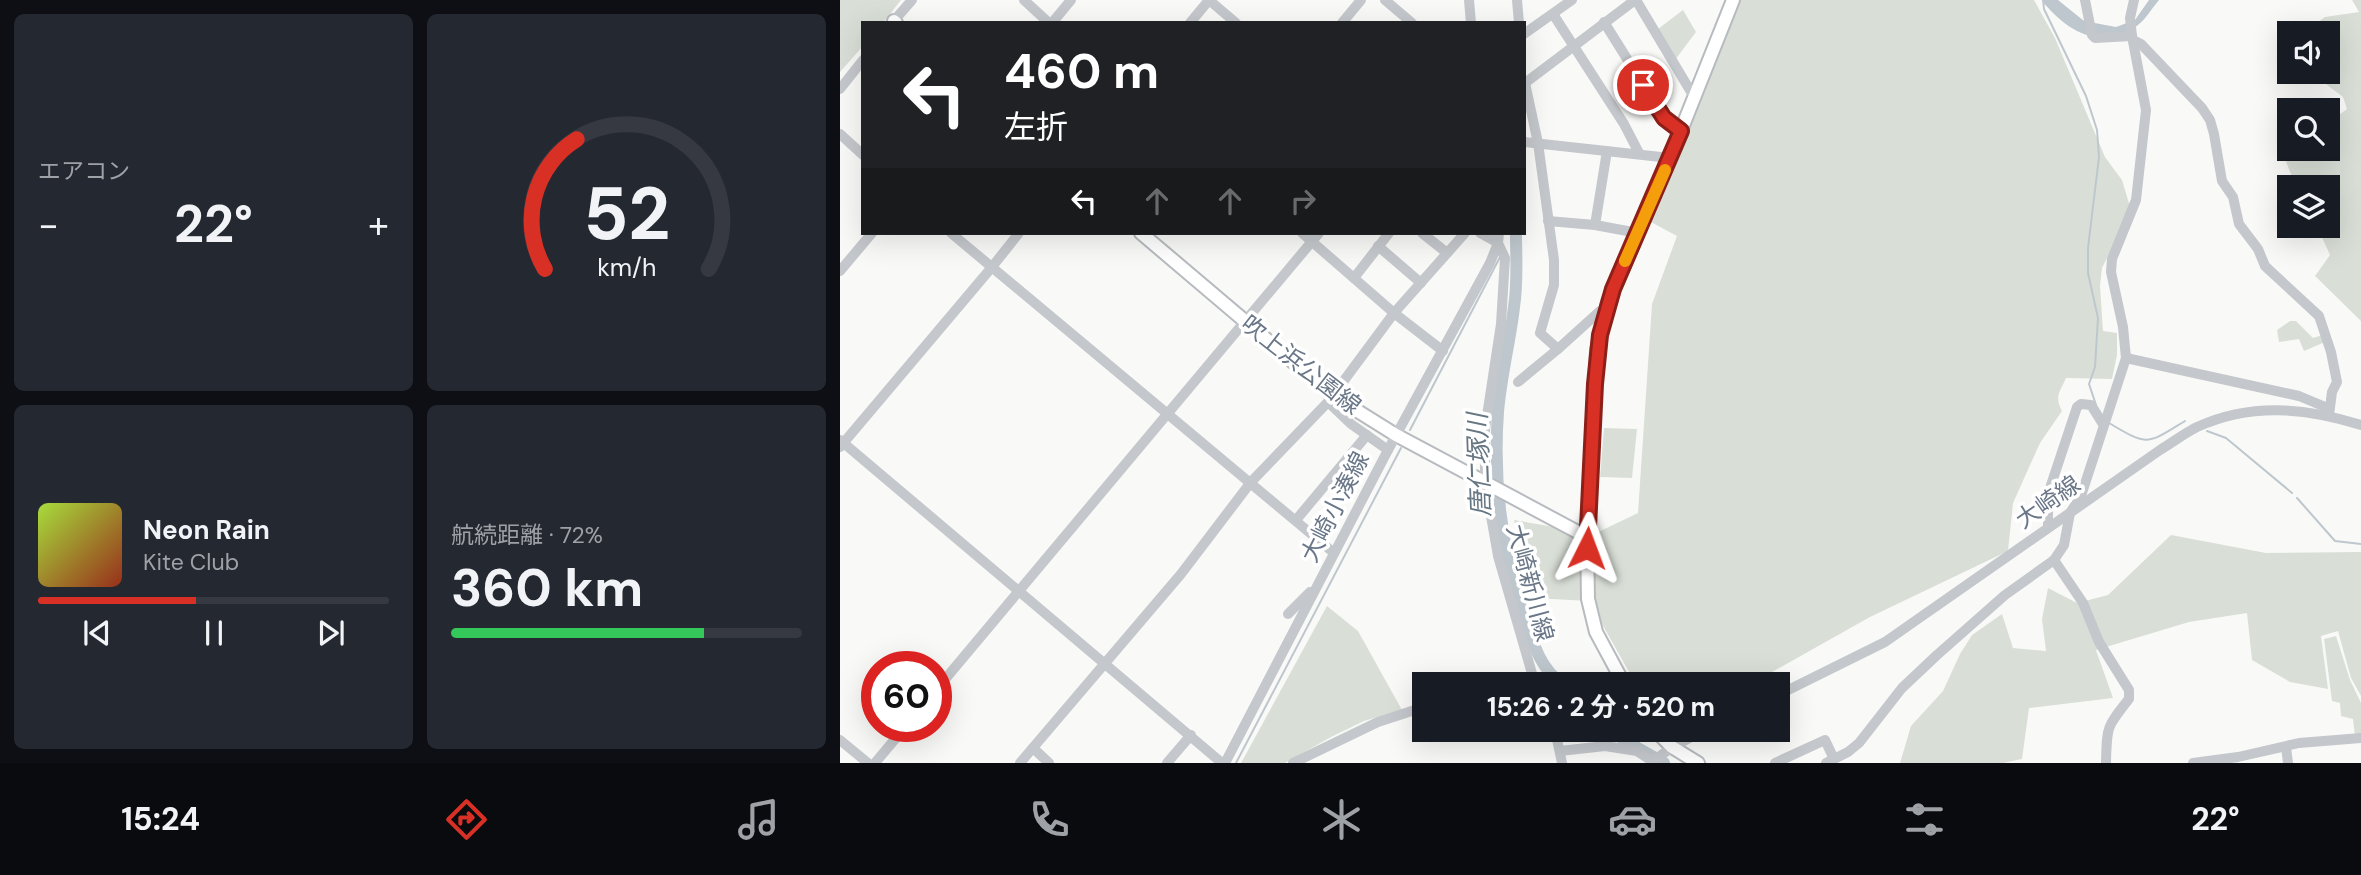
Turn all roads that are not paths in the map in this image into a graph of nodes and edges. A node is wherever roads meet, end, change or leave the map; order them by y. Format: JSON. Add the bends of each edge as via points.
{"nodes":[{"id":1,"x":912,"y":0,"type":"edge"},
{"id":2,"x":1024,"y":0,"type":"edge"},
{"id":3,"x":1071,"y":0,"type":"edge"},
{"id":4,"x":1209,"y":0,"type":"edge"},
{"id":5,"x":1361,"y":0,"type":"edge"},
{"id":6,"x":1385,"y":0,"type":"edge"},
{"id":7,"x":1469,"y":0,"type":"edge"},
{"id":8,"x":1517,"y":0,"type":"edge"},
{"id":9,"x":1572,"y":0,"type":"edge"},
{"id":10,"x":1636,"y":0,"type":"edge"},
{"id":11,"x":2085,"y":0,"type":"edge"},
{"id":12,"x":2134,"y":0,"type":"edge"},
{"id":13,"x":1728,"y":2,"type":"edge"},
{"id":14,"x":1553,"y":14,"type":"junction"},
{"id":15,"x":895,"y":21,"type":"edge"},
{"id":16,"x":1048,"y":21,"type":"edge"},
{"id":17,"x":1052,"y":21,"type":"edge"},
{"id":18,"x":1192,"y":21,"type":"edge"},
{"id":19,"x":1234,"y":21,"type":"edge"},
{"id":20,"x":1344,"y":21,"type":"edge"},
{"id":21,"x":1410,"y":21,"type":"edge"},
{"id":22,"x":1471,"y":21,"type":"edge"},
{"id":23,"x":1519,"y":21,"type":"edge"},
{"id":24,"x":1604,"y":22,"type":"junction"},
{"id":25,"x":1526,"y":33,"type":"edge"},
{"id":26,"x":2132,"y":37,"type":"junction"},
{"id":27,"x":1574,"y":45,"type":"junction"},
{"id":28,"x":861,"y":63,"type":"edge"},
{"id":29,"x":1526,"y":82,"type":"edge"},
{"id":30,"x":1526,"y":88,"type":"edge"},
{"id":31,"x":840,"y":89,"type":"edge"},
{"id":32,"x":1694,"y":97,"type":"junction"},
{"id":33,"x":1681,"y":131,"type":"junction"},
{"id":34,"x":840,"y":134,"type":"edge"},
{"id":35,"x":1526,"y":142,"type":"edge"},
{"id":36,"x":1538,"y":143,"type":"junction"},
{"id":37,"x":1607,"y":151,"type":"junction"},
{"id":38,"x":861,"y":153,"type":"edge"},
{"id":39,"x":1639,"y":153,"type":"junction"},
{"id":40,"x":1670,"y":158,"type":"junction"},
{"id":41,"x":1548,"y":221,"type":"junction"},
{"id":42,"x":1595,"y":225,"type":"junction"},
{"id":43,"x":1638,"y":233,"type":"junction"},
{"id":44,"x":870,"y":235,"type":"edge"},
{"id":45,"x":953,"y":235,"type":"edge"},
{"id":46,"x":1016,"y":235,"type":"edge"},
{"id":47,"x":1143,"y":235,"type":"edge"},
{"id":48,"x":1387,"y":235,"type":"edge"},
{"id":49,"x":1424,"y":235,"type":"edge"},
{"id":50,"x":1463,"y":235,"type":"edge"},
{"id":51,"x":1315,"y":237,"type":"edge"},
{"id":52,"x":1499,"y":238,"type":"edge"},
{"id":53,"x":1378,"y":246,"type":"junction"},
{"id":54,"x":1447,"y":253,"type":"junction"},
{"id":55,"x":992,"y":267,"type":"junction"},
{"id":56,"x":840,"y":271,"type":"edge"},
{"id":57,"x":1354,"y":278,"type":"junction"},
{"id":58,"x":1421,"y":283,"type":"junction"},
{"id":59,"x":1606,"y":309,"type":"junction"},
{"id":60,"x":1394,"y":313,"type":"junction"},
{"id":61,"x":1244,"y":321,"type":"junction"},
{"id":62,"x":1558,"y":349,"type":"junction"},
{"id":63,"x":1443,"y":351,"type":"junction"},
{"id":64,"x":2126,"y":358,"type":"junction"},
{"id":65,"x":1518,"y":382,"type":"dead end"},
{"id":66,"x":1330,"y":399,"type":"junction"},
{"id":67,"x":1167,"y":414,"type":"junction"},
{"id":68,"x":2329,"y":415,"type":"junction"},
{"id":69,"x":2103,"y":424,"type":"junction"},
{"id":70,"x":2361,"y":425,"type":"edge"},
{"id":71,"x":1367,"y":435,"type":"junction"},
{"id":72,"x":1396,"y":435,"type":"junction"},
{"id":73,"x":841,"y":443,"type":"edge"},
{"id":74,"x":1388,"y":450,"type":"junction"},
{"id":75,"x":1251,"y":482,"type":"junction"},
{"id":76,"x":1488,"y":483,"type":"junction"},
{"id":77,"x":2070,"y":513,"type":"junction"},
{"id":78,"x":1589,"y":514,"type":"junction"},
{"id":79,"x":1296,"y":520,"type":"junction"},
{"id":80,"x":2048,"y":527,"type":"junction"},
{"id":81,"x":1570,"y":528,"type":"junction"},
{"id":82,"x":1587,"y":537,"type":"junction"},
{"id":83,"x":1335,"y":553,"type":"junction"},
{"id":84,"x":2054,"y":560,"type":"junction"},
{"id":85,"x":1320,"y":582,"type":"junction"},
{"id":86,"x":1019,"y":590,"type":"junction"},
{"id":87,"x":1289,"y":614,"type":"dead end"},
{"id":88,"x":1105,"y":663,"type":"junction"},
{"id":89,"x":952,"y":671,"type":"edge"},
{"id":90,"x":1532,"y":672,"type":"edge"},
{"id":91,"x":1617,"y":672,"type":"edge"},
{"id":92,"x":1790,"y":689,"type":"edge"},
{"id":93,"x":1412,"y":711,"type":"edge"},
{"id":94,"x":1191,"y":735,"type":"junction"},
{"id":95,"x":2361,"y":738,"type":"edge"},
{"id":96,"x":840,"y":740,"type":"edge"},
{"id":97,"x":893,"y":742,"type":"edge"},
{"id":98,"x":1558,"y":742,"type":"edge"},
{"id":99,"x":1685,"y":742,"type":"edge"},
{"id":100,"x":1033,"y":747,"type":"junction"},
{"id":101,"x":2286,"y":747,"type":"junction"},
{"id":102,"x":1560,"y":751,"type":"junction"},
{"id":103,"x":1658,"y":758,"type":"edge"},
{"id":104,"x":1830,"y":761,"type":"edge"},
{"id":105,"x":1695,"y":762,"type":"edge"},
{"id":106,"x":868,"y":763,"type":"edge"},
{"id":107,"x":875,"y":763,"type":"edge"},
{"id":108,"x":1020,"y":763,"type":"edge"},
{"id":109,"x":1049,"y":763,"type":"edge"},
{"id":110,"x":1167,"y":763,"type":"edge"},
{"id":111,"x":1224,"y":763,"type":"edge"},
{"id":112,"x":1293,"y":763,"type":"edge"},
{"id":113,"x":1562,"y":763,"type":"edge"},
{"id":114,"x":1775,"y":763,"type":"edge"},
{"id":115,"x":2106,"y":763,"type":"edge"},
{"id":116,"x":2193,"y":763,"type":"edge"},
{"id":117,"x":2288,"y":763,"type":"edge"}],
"edges":[{"from":1,"to":15,"type":"street"},
{"from":2,"to":16,"type":"street"},
{"from":3,"to":17,"type":"street"},
{"from":4,"to":18,"type":"street"},
{"from":4,"to":19,"type":"street"},
{"from":5,"to":20,"type":"street"},
{"from":6,"to":21,"type":"street"},
{"from":7,"to":22,"type":"street"},
{"from":8,"to":23,"type":"street"},
{"from":9,"to":14,"type":"street"},
{"from":10,"to":24,"type":"street"},
{"from":10,"to":32,"type":"street"},
{"from":11,"to":26,"type":"street","via":[[2095,38]]},
{"from":12,"to":26,"type":"street"},
{"from":13,"to":32,"type":"main road"},
{"from":14,"to":25,"type":"street"},
{"from":14,"to":27,"type":"street"},
{"from":24,"to":27,"type":"street"},
{"from":24,"to":33,"type":"street","via":[[1664,118]]},
{"from":26,"to":64,"type":"street","via":[[2146,110],[2142,156],[2136,200],[2110,272]]},
{"from":26,"to":68,"type":"street","via":[[2202,108],[2212,127],[2222,181],[2233,197],[2239,224],[2265,266],[2319,316],[2337,383]]},
{"from":27,"to":29,"type":"street"},
{"from":27,"to":39,"type":"street"},
{"from":28,"to":31,"type":"street"},
{"from":30,"to":36,"type":"street"},
{"from":32,"to":33,"type":"main road"},
{"from":33,"to":40,"type":"main road"},
{"from":34,"to":38,"type":"street"},
{"from":35,"to":36,"type":"street"},
{"from":36,"to":37,"type":"street"},
{"from":36,"to":41,"type":"street"},
{"from":37,"to":39,"type":"street"},
{"from":37,"to":42,"type":"street"},
{"from":39,"to":40,"type":"street"},
{"from":40,"to":43,"type":"main road"},
{"from":41,"to":42,"type":"street"},
{"from":41,"to":62,"type":"street","via":[[1554,285],[1541,332]]},
{"from":42,"to":43,"type":"street"},
{"from":43,"to":59,"type":"main road"},
{"from":44,"to":56,"type":"street"},
{"from":45,"to":55,"type":"street"},
{"from":46,"to":55,"type":"street"},
{"from":47,"to":61,"type":"main road","name":"吹上浜公園線"},
{"from":48,"to":53,"type":"street"},
{"from":49,"to":54,"type":"street"},
{"from":50,"to":54,"type":"street"},
{"from":51,"to":57,"type":"street"},
{"from":51,"to":61,"type":"street"},
{"from":52,"to":63,"type":"street","name":"大崎小湊線"},
{"from":52,"to":76,"type":"street","name":"大崎新川線","via":[[1505,258],[1504,288],[1485,429]]},
{"from":53,"to":57,"type":"street"},
{"from":53,"to":58,"type":"street"},
{"from":54,"to":58,"type":"street"},
{"from":55,"to":67,"type":"street"},
{"from":55,"to":73,"type":"street"},
{"from":57,"to":60,"type":"street"},
{"from":58,"to":60,"type":"street"},
{"from":59,"to":62,"type":"street"},
{"from":59,"to":78,"type":"main road","via":[[1596,366]]},
{"from":60,"to":63,"type":"street"},
{"from":60,"to":66,"type":"street"},
{"from":61,"to":66,"type":"main road","name":"吹上浜公園線"},
{"from":61,"to":67,"type":"street"},
{"from":62,"to":65,"type":"street"},
{"from":63,"to":72,"type":"street","name":"大崎小湊線"},
{"from":64,"to":68,"type":"street","via":[[2299,396],[2323,406]]},
{"from":64,"to":69,"type":"street"},
{"from":66,"to":71,"type":"street"},
{"from":66,"to":72,"type":"main road","name":"吹上浜公園線"},
{"from":66,"to":75,"type":"street"},
{"from":67,"to":75,"type":"street"},
{"from":67,"to":86,"type":"street"},
{"from":68,"to":70,"type":"street","name":"大崎線"},
{"from":68,"to":77,"type":"street","name":"大崎線","via":[[2272,409],[2221,418],[2161,450]]},
{"from":69,"to":77,"type":"street","via":[[2081,496]]},
{"from":69,"to":80,"type":"street","via":[[2091,405],[2077,407],[2048,494]]},
{"from":71,"to":74,"type":"street"},
{"from":71,"to":79,"type":"street"},
{"from":72,"to":74,"type":"street","name":"大崎小湊線"},
{"from":72,"to":76,"type":"main road","name":"吹上浜公園線"},
{"from":73,"to":86,"type":"street"},
{"from":74,"to":83,"type":"street","name":"大崎小湊線"},
{"from":75,"to":79,"type":"street"},
{"from":75,"to":88,"type":"street"},
{"from":76,"to":81,"type":"main road","name":"吹上浜公園線"},
{"from":76,"to":90,"type":"street","name":"大崎新川線","via":[[1498,556]]},
{"from":77,"to":80,"type":"street","name":"大崎線"},
{"from":77,"to":84,"type":"street","via":[[2064,545]]},
{"from":78,"to":81,"type":"main road"},
{"from":78,"to":82,"type":"main road"},
{"from":79,"to":83,"type":"street"},
{"from":80,"to":92,"type":"street","name":"大崎線","via":[[1885,642]]},
{"from":81,"to":82,"type":"main road","name":"吹上浜公園線"},
{"from":82,"to":91,"type":"main road","via":[[1592,621]]},
{"from":83,"to":85,"type":"street","name":"大崎小湊線"},
{"from":84,"to":104,"type":"street","via":[[1937,655],[1902,688],[1859,743]]},
{"from":84,"to":115,"type":"street","via":[[2083,603],[2099,642],[2129,690],[2129,699],[2108,728]]},
{"from":85,"to":87,"type":"street"},
{"from":85,"to":111,"type":"street","name":"大崎小湊線"},
{"from":86,"to":88,"type":"street"},
{"from":86,"to":89,"type":"street"},
{"from":88,"to":94,"type":"street"},
{"from":88,"to":100,"type":"street"},
{"from":93,"to":112,"type":"street"},
{"from":94,"to":110,"type":"street"},
{"from":94,"to":111,"type":"street"},
{"from":95,"to":101,"type":"street"},
{"from":96,"to":106,"type":"street"},
{"from":97,"to":107,"type":"street"},
{"from":98,"to":102,"type":"street"},
{"from":99,"to":103,"type":"street"},
{"from":100,"to":108,"type":"street"},
{"from":100,"to":109,"type":"street"},
{"from":101,"to":116,"type":"street"},
{"from":101,"to":117,"type":"street"},
{"from":102,"to":103,"type":"street","via":[[1605,746]]},
{"from":102,"to":113,"type":"street"},
{"from":103,"to":105,"type":"main road"},
{"from":104,"to":114,"type":"street","via":[[1825,740]]}]}
